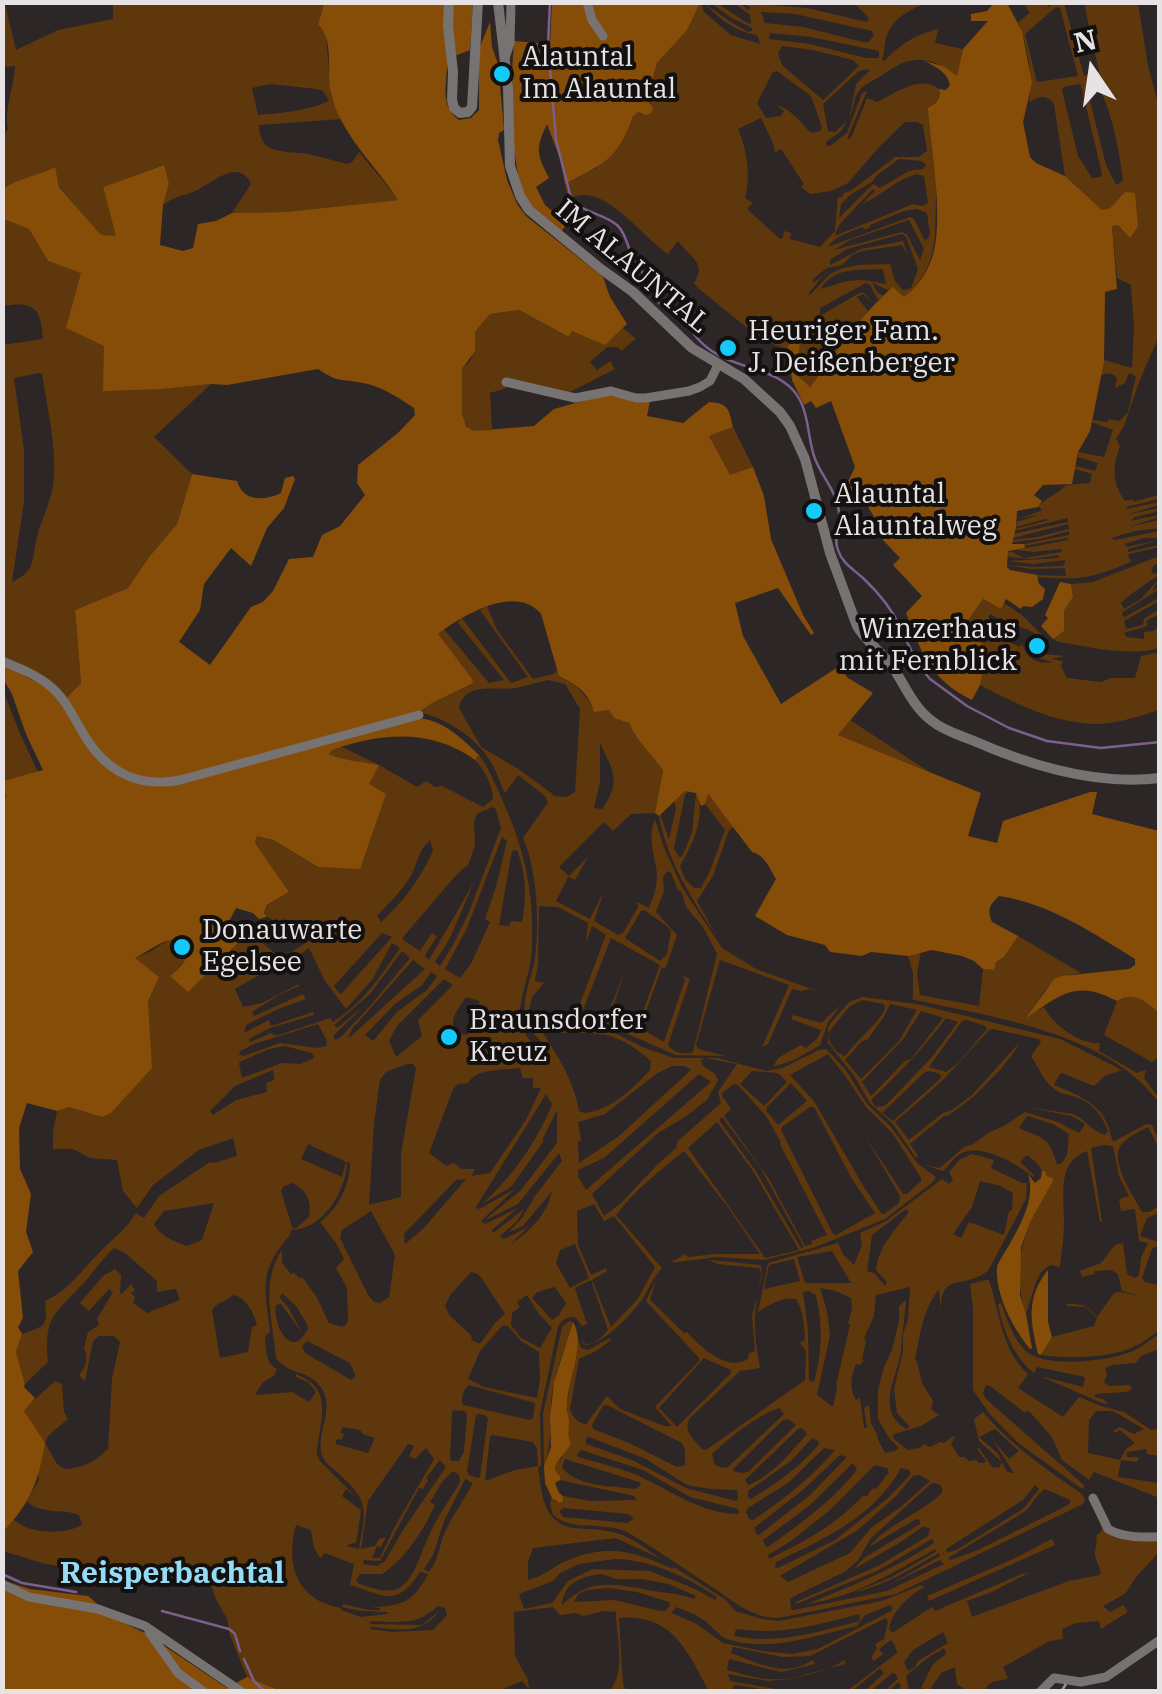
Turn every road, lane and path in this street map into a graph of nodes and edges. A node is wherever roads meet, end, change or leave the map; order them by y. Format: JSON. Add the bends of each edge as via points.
{"nodes":[{"id":1,"x":448,"y":2,"type":"edge"},
{"id":2,"x":478,"y":2,"type":"edge"},
{"id":3,"x":498,"y":2,"type":"edge"},
{"id":4,"x":510,"y":2,"type":"edge"},
{"id":5,"x":587,"y":2,"type":"edge"},
{"id":6,"x":603,"y":36,"type":"dead end"},
{"id":7,"x":505,"y":58,"type":"junction"},
{"id":8,"x":718,"y":365,"type":"junction"},
{"id":9,"x":506,"y":382,"type":"dead end"},
{"id":10,"x":2,"y":661,"type":"edge"},
{"id":11,"x":419,"y":715,"type":"dead end"},
{"id":12,"x":1160,"y":778,"type":"edge"},
{"id":13,"x":1094,"y":1498,"type":"dead end"},
{"id":14,"x":1160,"y":1537,"type":"edge"},
{"id":15,"x":2,"y":1584,"type":"edge"},
{"id":16,"x":144,"y":1626,"type":"junction"},
{"id":17,"x":1160,"y":1640,"type":"edge"},
{"id":18,"x":204,"y":1692,"type":"edge"},
{"id":19,"x":242,"y":1692,"type":"edge"},
{"id":20,"x":1040,"y":1692,"type":"edge"}],
"edges":[{"from":1,"to":2,"type":"street","via":[[452,100],[460,113],[472,108]]},
{"from":3,"to":7,"type":"street"},
{"from":4,"to":7,"type":"street","name":"IM ALAUNTAL"},
{"from":5,"to":6,"type":"street"},
{"from":7,"to":8,"type":"street","name":"IM ALAUNTAL","via":[[510,166],[529,210]]},
{"from":8,"to":9,"type":"street","via":[[700,387],[646,398],[612,390],[575,398]]},
{"from":8,"to":12,"type":"street","name":"IM ALAUNTAL","via":[[747,381],[790,426],[857,626],[932,721],[1048,768]]},
{"from":10,"to":11,"type":"street","via":[[50,686],[99,755],[146,782],[180,780]]},
{"from":13,"to":14,"type":"street","via":[[1108,1530]]},
{"from":15,"to":16,"type":"street"},
{"from":16,"to":18,"type":"street","via":[[178,1673]]},
{"from":16,"to":19,"type":"street"},
{"from":17,"to":20,"type":"street","via":[[1106,1677],[1054,1678]]}]}
